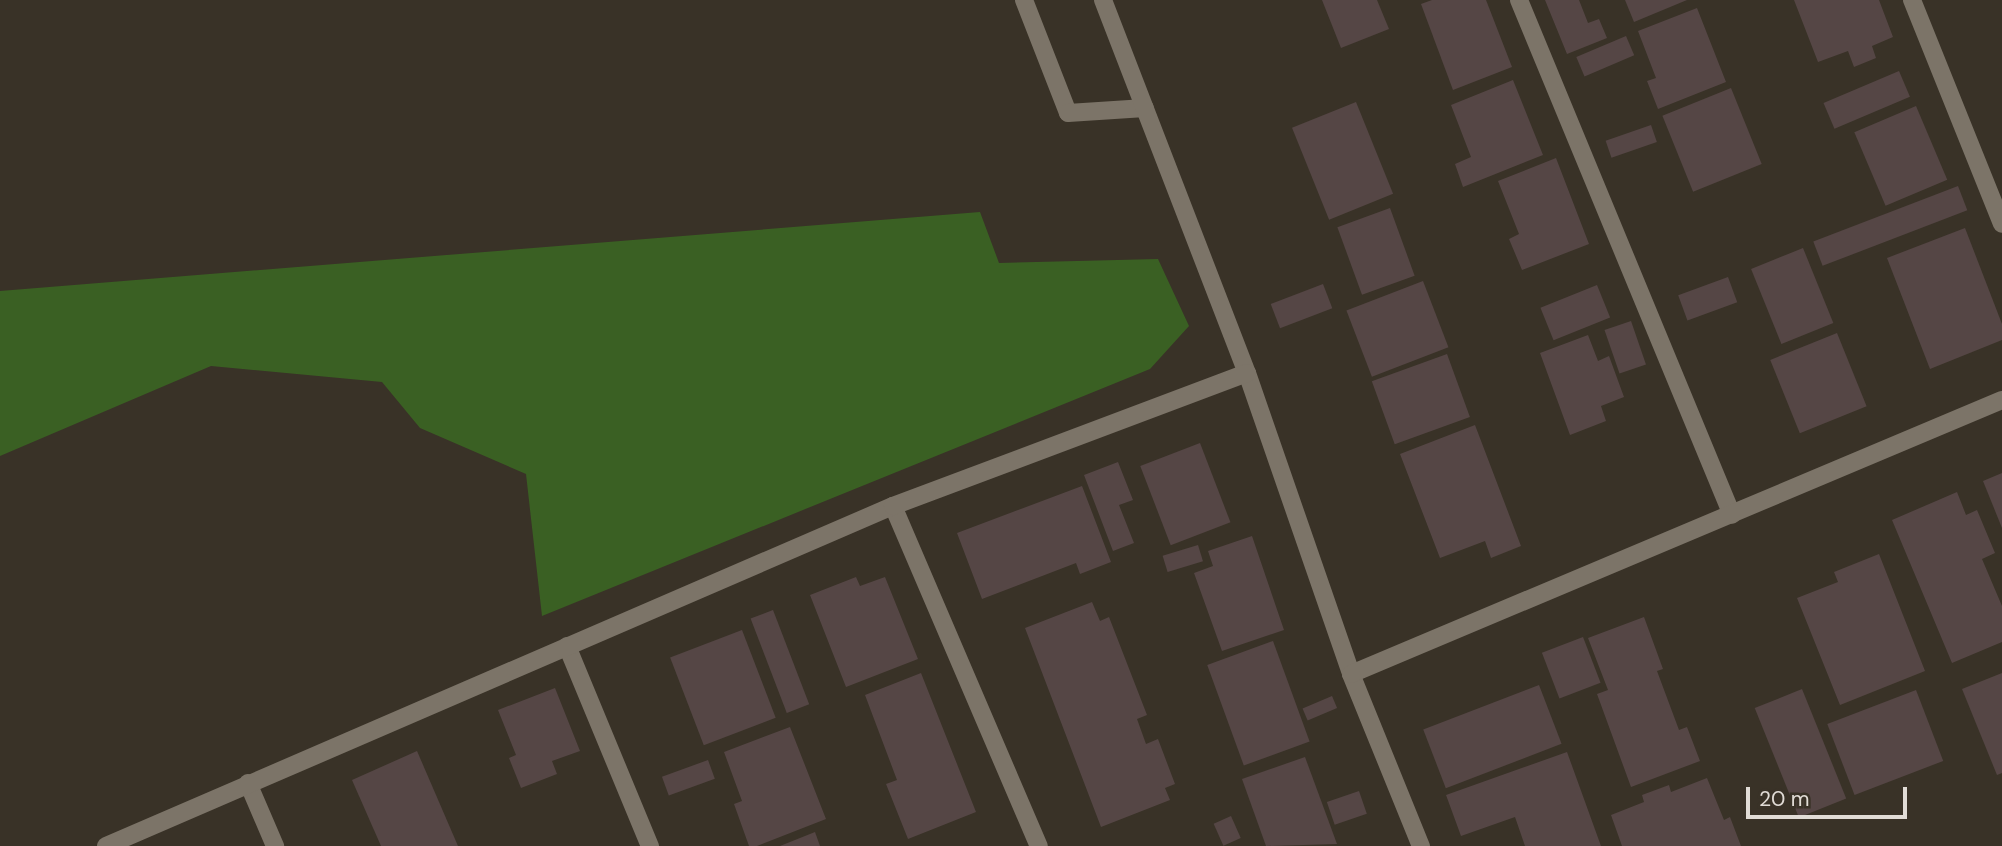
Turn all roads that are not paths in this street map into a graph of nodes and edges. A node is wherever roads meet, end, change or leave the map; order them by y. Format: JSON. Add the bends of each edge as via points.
{"nodes":[{"id":1,"x":1024,"y":0,"type":"edge"},
{"id":2,"x":1103,"y":0,"type":"edge"},
{"id":3,"x":1519,"y":0,"type":"edge"},
{"id":4,"x":1912,"y":0,"type":"edge"},
{"id":5,"x":1144,"y":108,"type":"junction"},
{"id":6,"x":2002,"y":223,"type":"edge"},
{"id":7,"x":1247,"y":373,"type":"junction"},
{"id":8,"x":2002,"y":400,"type":"edge"},
{"id":9,"x":893,"y":506,"type":"junction"},
{"id":10,"x":1732,"y":515,"type":"junction"},
{"id":11,"x":567,"y":646,"type":"junction"},
{"id":12,"x":1351,"y":674,"type":"junction"},
{"id":13,"x":248,"y":783,"type":"junction"},
{"id":14,"x":106,"y":846,"type":"edge"},
{"id":15,"x":275,"y":846,"type":"edge"},
{"id":16,"x":650,"y":846,"type":"edge"},
{"id":17,"x":1039,"y":846,"type":"edge"},
{"id":18,"x":1421,"y":846,"type":"edge"}],
"edges":[{"from":1,"to":5,"type":"street","via":[[1069,113]]},
{"from":2,"to":5,"type":"street"},
{"from":3,"to":10,"type":"street"},
{"from":4,"to":6,"type":"street"},
{"from":5,"to":7,"type":"street"},
{"from":7,"to":9,"type":"street"},
{"from":7,"to":12,"type":"street"},
{"from":8,"to":10,"type":"street"},
{"from":9,"to":11,"type":"street"},
{"from":9,"to":17,"type":"street"},
{"from":10,"to":12,"type":"street"},
{"from":11,"to":13,"type":"street"},
{"from":11,"to":16,"type":"street"},
{"from":12,"to":18,"type":"street"},
{"from":13,"to":14,"type":"street"},
{"from":13,"to":15,"type":"street"}]}
